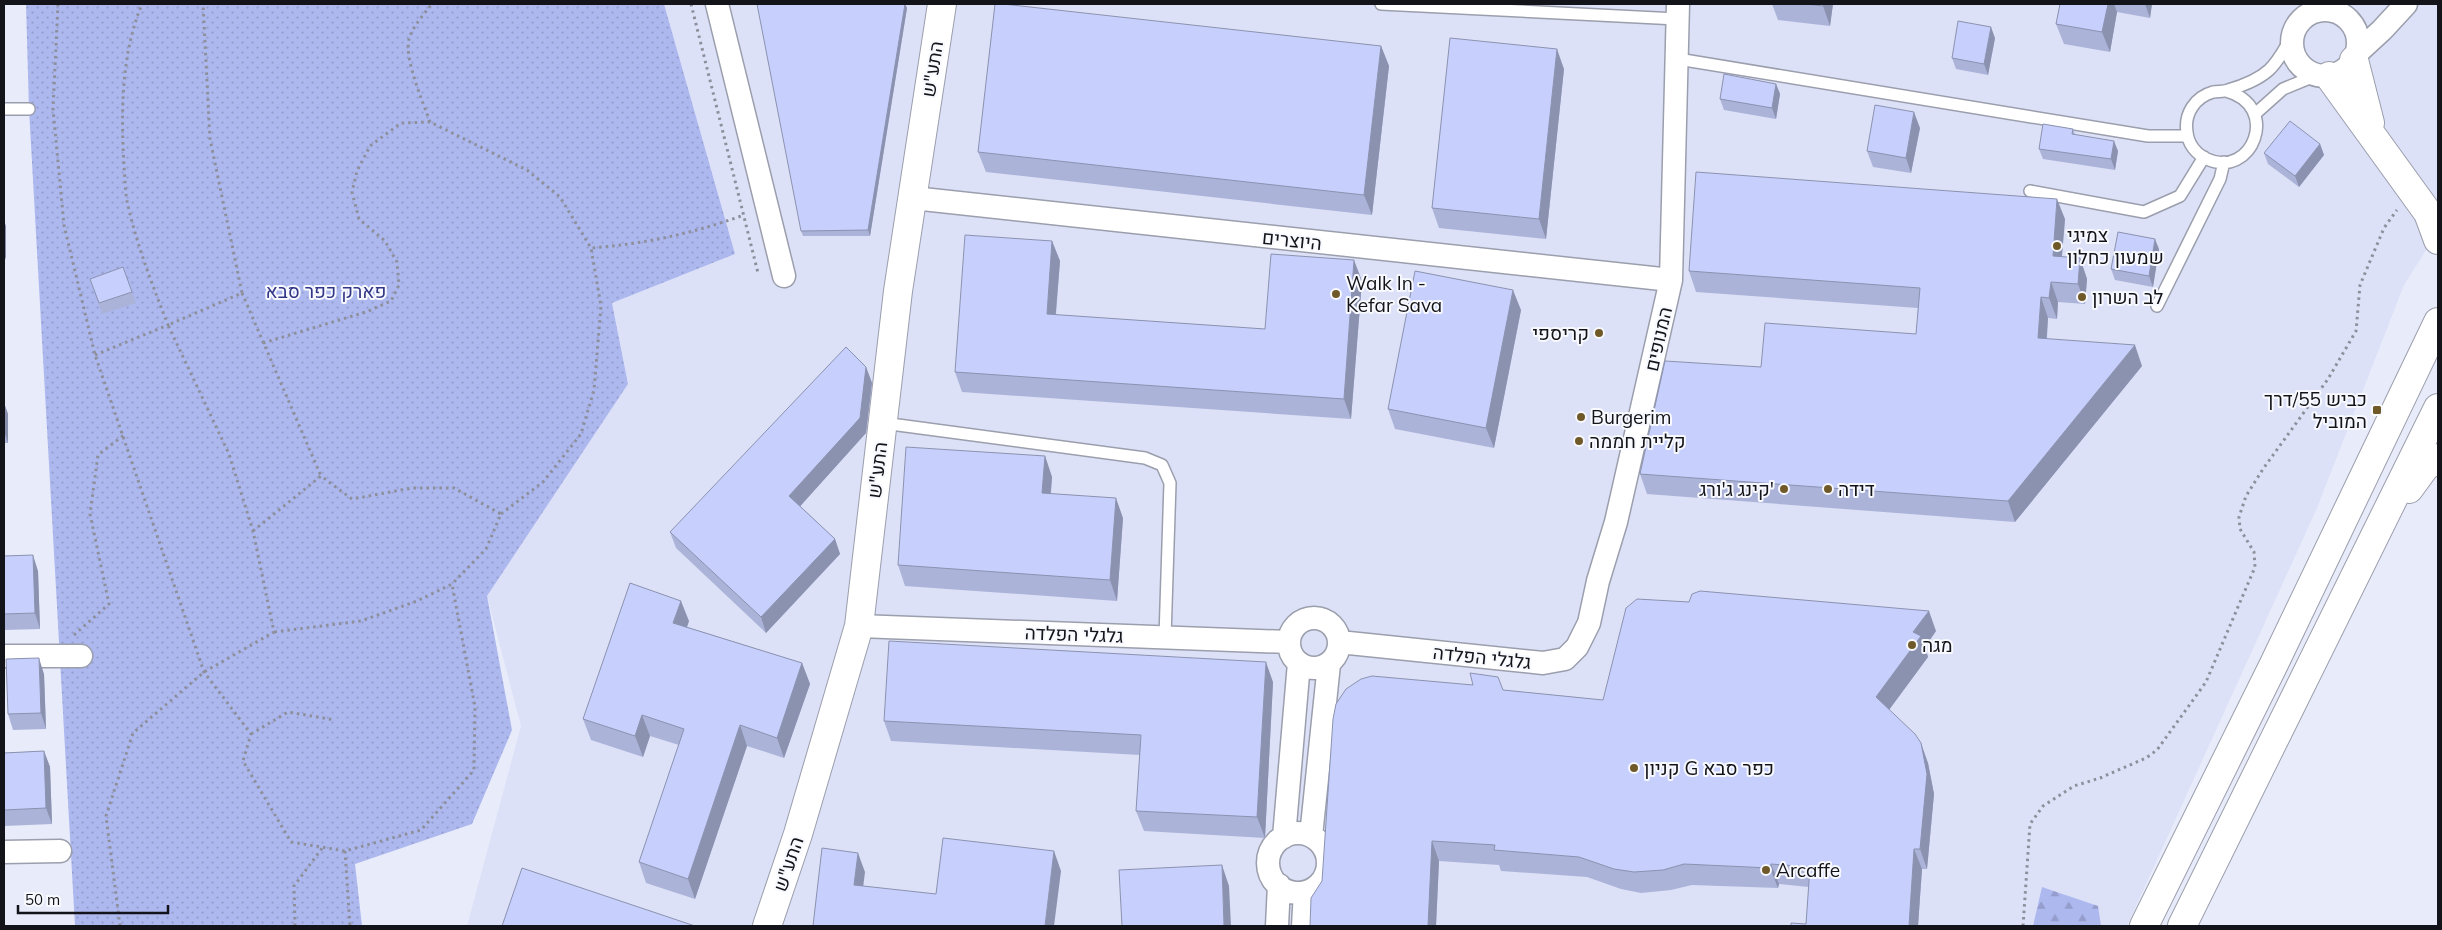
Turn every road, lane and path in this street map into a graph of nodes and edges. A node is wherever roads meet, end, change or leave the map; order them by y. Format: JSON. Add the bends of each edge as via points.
{"nodes":[{"id":1,"x":58,"y":4,"type":"edge"},
{"id":2,"x":142,"y":4,"type":"edge"},
{"id":3,"x":203,"y":4,"type":"edge"},
{"id":4,"x":432,"y":4,"type":"edge"},
{"id":5,"x":691,"y":4,"type":"edge"},
{"id":6,"x":717,"y":4,"type":"edge"},
{"id":7,"x":942,"y":4,"type":"edge"},
{"id":8,"x":1381,"y":4,"type":"edge"},
{"id":9,"x":2405,"y":4,"type":"edge"},
{"id":10,"x":1677,"y":11,"type":"edge"},
{"id":11,"x":2341,"y":12,"type":"edge"},
{"id":12,"x":2297,"y":21,"type":"edge"},
{"id":13,"x":2356,"y":56,"type":"junction"},
{"id":14,"x":1678,"y":59,"type":"junction"},
{"id":15,"x":2323,"y":75,"type":"junction"},
{"id":16,"x":2226,"y":91,"type":"junction"},
{"id":17,"x":4,"y":109,"type":"edge"},
{"id":18,"x":29,"y":109,"type":"dead end"},
{"id":19,"x":2255,"y":114,"type":"junction"},
{"id":20,"x":430,"y":122,"type":"junction"},
{"id":21,"x":2372,"y":135,"type":"junction"},
{"id":22,"x":2187,"y":136,"type":"junction"},
{"id":23,"x":2204,"y":157,"type":"junction"},
{"id":24,"x":2224,"y":162,"type":"junction"},
{"id":25,"x":2407,"y":184,"type":"junction"},
{"id":26,"x":2030,"y":191,"type":"dead end"},
{"id":27,"x":2438,"y":196,"type":"edge"},
{"id":28,"x":913,"y":198,"type":"junction"},
{"id":29,"x":744,"y":215,"type":"junction"},
{"id":30,"x":2438,"y":240,"type":"edge"},
{"id":31,"x":591,"y":248,"type":"junction"},
{"id":32,"x":758,"y":273,"type":"dead end"},
{"id":33,"x":784,"y":276,"type":"dead end"},
{"id":34,"x":1671,"y":280,"type":"junction"},
{"id":35,"x":242,"y":293,"type":"junction"},
{"id":36,"x":2157,"y":306,"type":"dead end"},
{"id":37,"x":2438,"y":306,"type":"edge"},
{"id":38,"x":168,"y":324,"type":"junction"},
{"id":39,"x":2435,"y":327,"type":"edge"},
{"id":40,"x":263,"y":343,"type":"junction"},
{"id":41,"x":95,"y":355,"type":"junction"},
{"id":42,"x":2438,"y":408,"type":"edge"},
{"id":43,"x":883,"y":423,"type":"junction"},
{"id":44,"x":124,"y":435,"type":"junction"},
{"id":45,"x":2438,"y":458,"type":"edge"},
{"id":46,"x":321,"y":476,"type":"junction"},
{"id":47,"x":501,"y":514,"type":"junction"},
{"id":48,"x":253,"y":531,"type":"junction"},
{"id":49,"x":2370,"y":543,"type":"junction"},
{"id":50,"x":452,"y":584,"type":"junction"},
{"id":51,"x":859,"y":626,"type":"junction"},
{"id":52,"x":274,"y":632,"type":"junction"},
{"id":53,"x":1166,"y":637,"type":"junction"},
{"id":54,"x":1288,"y":642,"type":"junction"},
{"id":55,"x":1339,"y":642,"type":"junction"},
{"id":56,"x":4,"y":656,"type":"edge"},
{"id":57,"x":80,"y":656,"type":"joint"},
{"id":58,"x":1565,"y":659,"type":"joint"},
{"id":59,"x":1299,"y":663,"type":"junction"},
{"id":60,"x":1329,"y":664,"type":"junction"},
{"id":61,"x":204,"y":672,"type":"junction"},
{"id":62,"x":334,"y":720,"type":"dead end"},
{"id":63,"x":251,"y":734,"type":"junction"},
{"id":64,"x":1312,"y":836,"type":"junction"},
{"id":65,"x":1284,"y":837,"type":"junction"},
{"id":66,"x":323,"y":847,"type":"junction"},
{"id":67,"x":60,"y":851,"type":"dead end"},
{"id":68,"x":4,"y":852,"type":"edge"},
{"id":69,"x":345,"y":852,"type":"junction"},
{"id":70,"x":1278,"y":885,"type":"junction"},
{"id":71,"x":1305,"y":892,"type":"junction"},
{"id":72,"x":120,"y":926,"type":"edge"},
{"id":73,"x":295,"y":926,"type":"edge"},
{"id":74,"x":350,"y":926,"type":"edge"},
{"id":75,"x":767,"y":926,"type":"edge"},
{"id":76,"x":1277,"y":926,"type":"edge"},
{"id":77,"x":1303,"y":926,"type":"edge"},
{"id":78,"x":2023,"y":926,"type":"edge"},
{"id":79,"x":2144,"y":926,"type":"edge"},
{"id":80,"x":2182,"y":926,"type":"edge"}],
"edges":[{"from":1,"to":41,"type":"path","via":[[53,109],[64,226]]},
{"from":2,"to":38,"type":"path","via":[[135,20],[124,82],[126,199],[147,272]]},
{"from":3,"to":35,"type":"path","via":[[210,139]]},
{"from":4,"to":20,"type":"path","via":[[419,20],[409,41],[411,62]]},
{"from":5,"to":29,"type":"path"},
{"from":6,"to":33,"type":"street"},
{"from":7,"to":28,"type":"main road","name":"התע\"ש"},
{"from":8,"to":10,"type":"lane"},
{"from":9,"to":11,"type":"street","via":[[2379,18]]},
{"from":9,"to":13,"type":"street"},
{"from":10,"to":14,"type":"street","name":"המנופים"},
{"from":11,"to":12,"type":"street","via":[[2320,10]]},
{"from":11,"to":13,"type":"street","via":[[2358,37]]},
{"from":12,"to":15,"type":"street","via":[[2292,45],[2300,64],[2307,71]]},
{"from":12,"to":16,"type":"lane","via":[[2270,70]]},
{"from":13,"to":15,"type":"street","via":[[2339,73]]},
{"from":13,"to":21,"type":"main road"},
{"from":14,"to":22,"type":"lane","via":[[2148,136]]},
{"from":14,"to":34,"type":"street","name":"המנופים"},
{"from":15,"to":19,"type":"lane","via":[[2282,89]]},
{"from":15,"to":21,"type":"main road"},
{"from":16,"to":19,"type":"lane","via":[[2244,98]]},
{"from":16,"to":22,"type":"lane","via":[[2207,94],[2192,107],[2186,126]]},
{"from":17,"to":18,"type":"lane"},
{"from":19,"to":24,"type":"lane","via":[[2256,135],[2252,144],[2242,156]]},
{"from":20,"to":31,"type":"path","via":[[527,170],[560,197]]},
{"from":20,"to":40,"type":"path","via":[[401,123],[370,146],[357,171],[352,192],[359,218],[385,242],[397,262],[399,285],[391,302]]},
{"from":21,"to":25,"type":"main road"},
{"from":22,"to":23,"type":"lane","via":[[2191,146]]},
{"from":23,"to":24,"type":"lane"},
{"from":23,"to":26,"type":"lane","via":[[2180,196],[2144,212]]},
{"from":24,"to":36,"type":"lane","via":[[2220,179]]},
{"from":25,"to":27,"type":"main road"},
{"from":25,"to":30,"type":"main road","via":[[2428,212]]},
{"from":25,"to":78,"type":"path","via":[[2360,284],[2356,331],[2328,379],[2246,496],[2239,517],[2240,529],[2254,552],[2255,567],[2206,682],[2157,750],[2100,778],[2074,786],[2038,812],[2030,824]]},
{"from":28,"to":34,"type":"street","name":"היוצרים"},
{"from":28,"to":43,"type":"main road","name":"התע\"ש","via":[[898,291]]},
{"from":29,"to":31,"type":"path","via":[[668,239]]},
{"from":29,"to":32,"type":"path"},
{"from":31,"to":47,"type":"path","via":[[601,306],[594,390],[580,434],[543,482]]},
{"from":34,"to":58,"type":"street","name":"המנופים","via":[[1616,522],[1589,623],[1578,647]]},
{"from":35,"to":38,"type":"path"},
{"from":35,"to":40,"type":"path"},
{"from":37,"to":39,"type":"main road"},
{"from":38,"to":41,"type":"path"},
{"from":38,"to":48,"type":"path","via":[[229,454]]},
{"from":39,"to":79,"type":"main road"},
{"from":40,"to":46,"type":"path"},
{"from":41,"to":44,"type":"path"},
{"from":42,"to":49,"type":"main road"},
{"from":43,"to":51,"type":"main road","name":"התע\"ש"},
{"from":43,"to":53,"type":"lane","via":[[1145,458],[1162,465],[1170,483]]},
{"from":44,"to":57,"type":"path","via":[[98,455],[90,514],[109,604],[73,633]]},
{"from":44,"to":61,"type":"path"},
{"from":45,"to":49,"type":"main road","via":[[2425,467]]},
{"from":46,"to":47,"type":"path","via":[[352,499],[412,488],[454,488]]},
{"from":46,"to":48,"type":"path"},
{"from":47,"to":50,"type":"path","via":[[486,549]]},
{"from":48,"to":52,"type":"path"},
{"from":49,"to":80,"type":"main road"},
{"from":50,"to":52,"type":"path","via":[[362,621]]},
{"from":50,"to":69,"type":"path","via":[[474,707],[474,770],[421,830]]},
{"from":51,"to":53,"type":"street","name":"גלגלי הפלדה"},
{"from":51,"to":75,"type":"main road","name":"התע\"ש","via":[[798,834]]},
{"from":52,"to":61,"type":"path"},
{"from":53,"to":54,"type":"street","name":"גלגלי הפלדה"},
{"from":54,"to":55,"type":"street","via":[[1294,626],[1301,621],[1318,618],[1333,626]]},
{"from":54,"to":59,"type":"street","via":[[1292,657]]},
{"from":55,"to":58,"type":"street","name":"גלגלי הפלדה","via":[[1543,663]]},
{"from":55,"to":60,"type":"street","via":[[1338,651]]},
{"from":56,"to":57,"type":"street"},
{"from":59,"to":60,"type":"street","via":[[1313,669]]},
{"from":59,"to":65,"type":"street"},
{"from":60,"to":64,"type":"street"},
{"from":61,"to":63,"type":"path"},
{"from":61,"to":72,"type":"path","via":[[133,733],[106,816]]},
{"from":62,"to":63,"type":"path","via":[[288,712]]},
{"from":63,"to":66,"type":"path","via":[[243,761],[291,842]]},
{"from":64,"to":65,"type":"street"},
{"from":64,"to":71,"type":"street","via":[[1325,849],[1328,867],[1320,884]]},
{"from":65,"to":70,"type":"street","via":[[1277,843],[1269,860],[1269,869]]},
{"from":66,"to":69,"type":"path"},
{"from":66,"to":73,"type":"path","via":[[294,886]]},
{"from":67,"to":68,"type":"street"},
{"from":69,"to":74,"type":"path"},
{"from":70,"to":71,"type":"street","via":[[1286,890]]},
{"from":70,"to":76,"type":"street"},
{"from":71,"to":77,"type":"street"}]}
